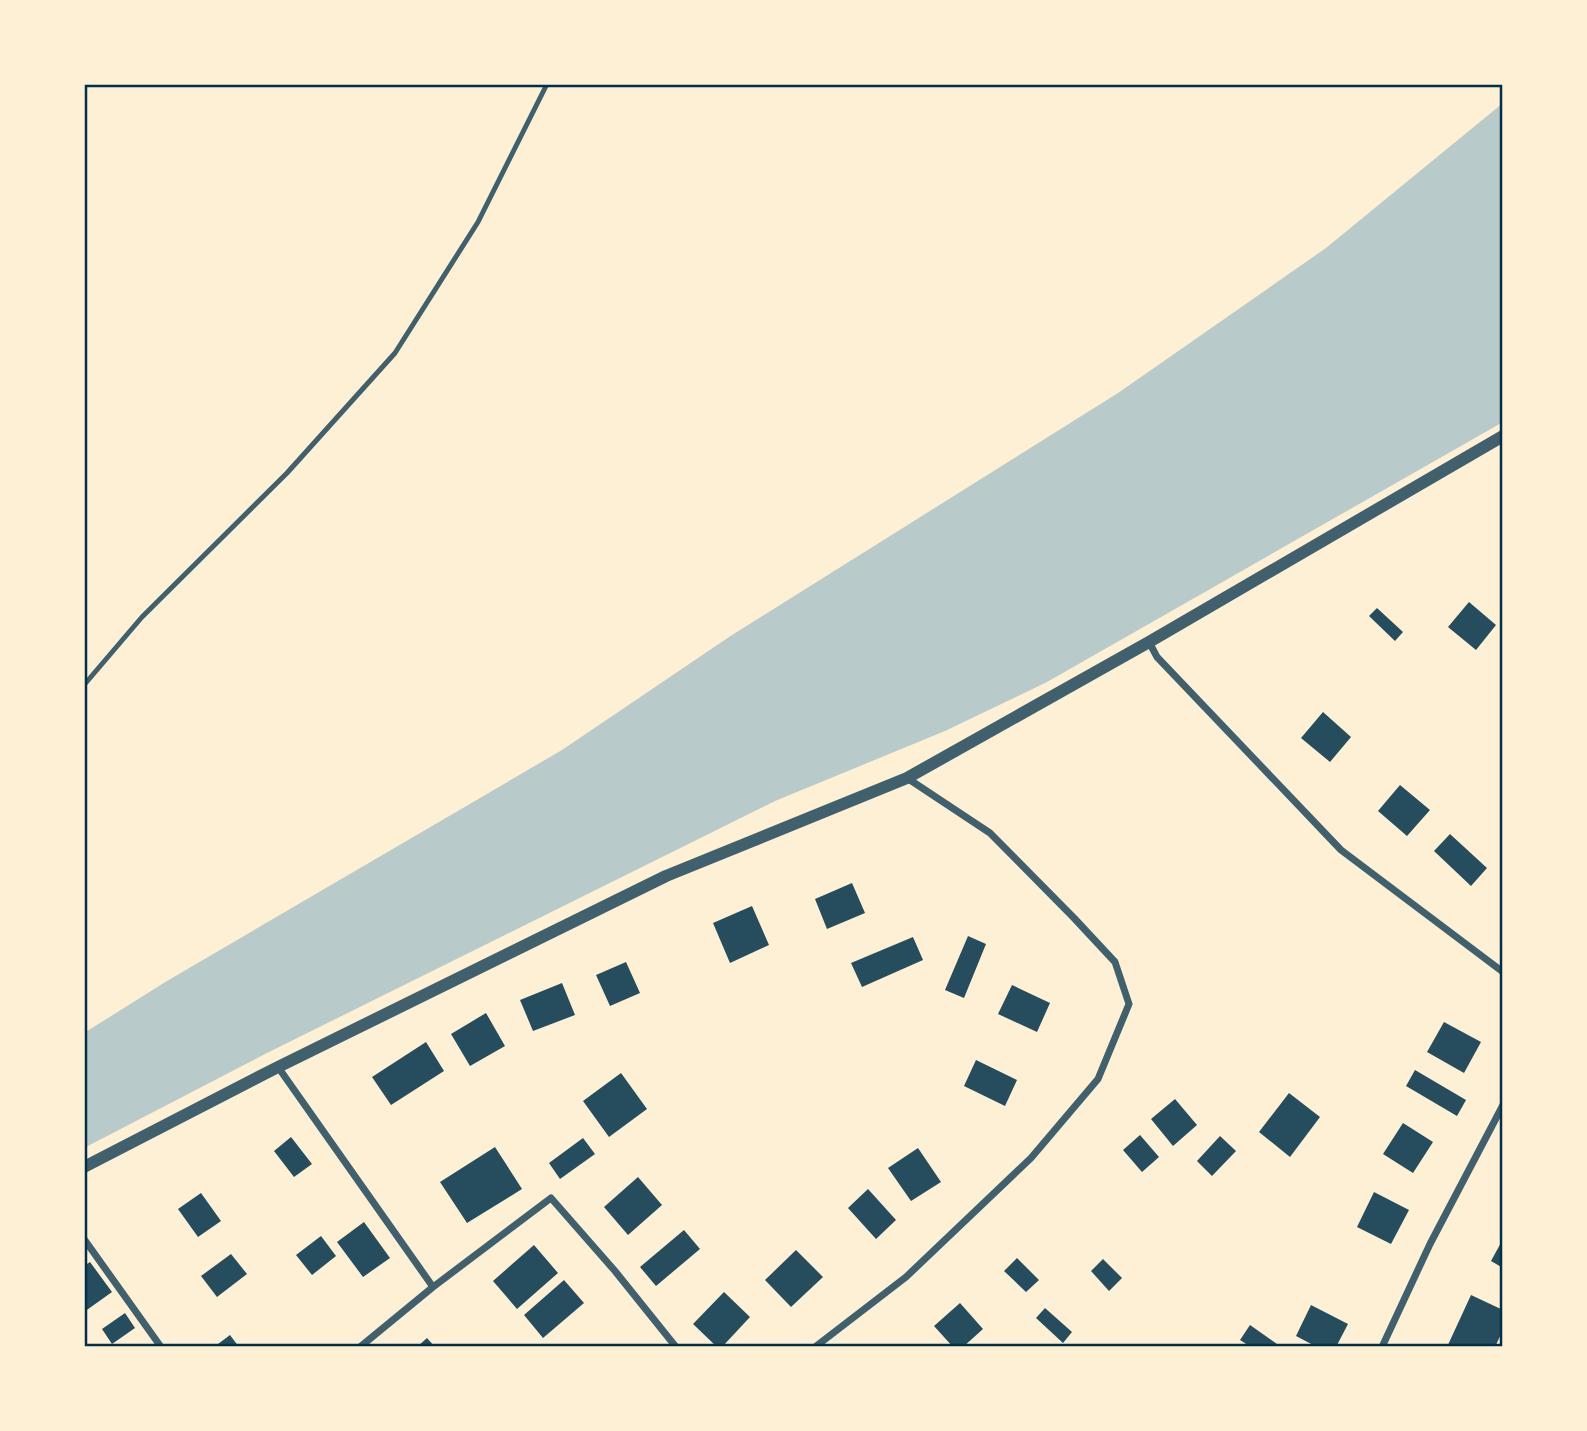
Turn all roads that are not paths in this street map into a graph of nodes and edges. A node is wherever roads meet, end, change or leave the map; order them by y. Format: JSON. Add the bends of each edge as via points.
{"nodes":[{"id":1,"x":547,"y":84,"type":"edge"},
{"id":2,"x":1503,"y":436,"type":"edge"},
{"id":3,"x":1149,"y":642,"type":"junction"},
{"id":4,"x":84,"y":685,"type":"edge"},
{"id":5,"x":907,"y":778,"type":"junction"},
{"id":6,"x":1503,"y":972,"type":"edge"},
{"id":7,"x":278,"y":1067,"type":"junction"},
{"id":8,"x":1503,"y":1105,"type":"edge"},
{"id":9,"x":84,"y":1167,"type":"edge"},
{"id":10,"x":84,"y":1239,"type":"edge"},
{"id":11,"x":433,"y":1287,"type":"junction"},
{"id":12,"x":161,"y":1347,"type":"edge"},
{"id":13,"x":360,"y":1347,"type":"edge"},
{"id":14,"x":676,"y":1347,"type":"edge"},
{"id":15,"x":815,"y":1347,"type":"edge"},
{"id":16,"x":1382,"y":1347,"type":"edge"}],
"edges":[{"from":1,"to":4,"type":"lane","via":[[478,222],[395,353],[287,473],[142,617]]},
{"from":2,"to":3,"type":"street"},
{"from":3,"to":5,"type":"street"},
{"from":3,"to":6,"type":"street","via":[[1157,657],[1341,850]]},
{"from":5,"to":7,"type":"street","via":[[666,876]]},
{"from":5,"to":15,"type":"street","via":[[990,832],[1115,961],[1129,1004],[1098,1079],[1031,1158],[906,1277]]},
{"from":7,"to":9,"type":"street"},
{"from":7,"to":11,"type":"street"},
{"from":8,"to":16,"type":"street"},
{"from":10,"to":12,"type":"street"},
{"from":11,"to":13,"type":"street"},
{"from":11,"to":14,"type":"street","via":[[551,1198]]}]}
